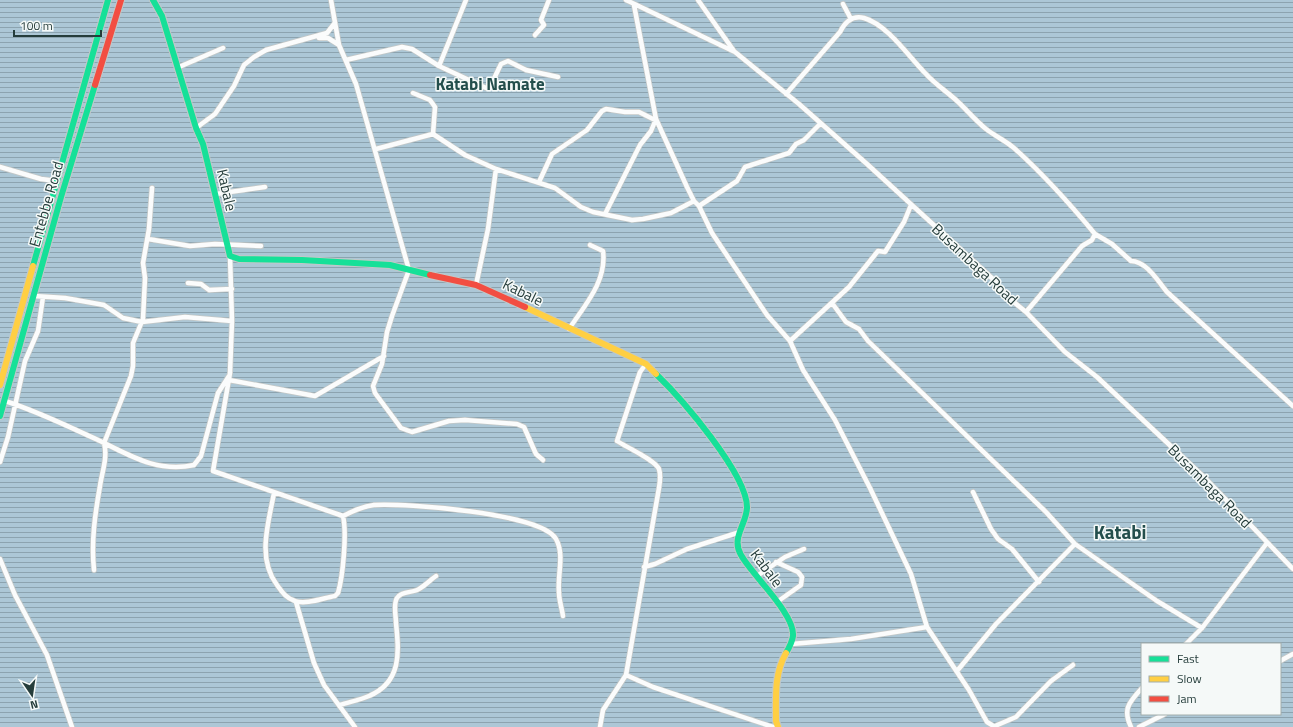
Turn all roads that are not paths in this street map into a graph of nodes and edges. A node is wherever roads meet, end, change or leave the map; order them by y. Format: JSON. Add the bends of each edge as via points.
{"nodes":[{"id":1,"x":108,"y":0,"type":"edge"},
{"id":2,"x":121,"y":0,"type":"edge"},
{"id":3,"x":153,"y":0,"type":"edge"},
{"id":4,"x":331,"y":0,"type":"edge"},
{"id":5,"x":466,"y":0,"type":"edge"},
{"id":6,"x":549,"y":0,"type":"edge"},
{"id":7,"x":626,"y":0,"type":"edge"},
{"id":8,"x":698,"y":0,"type":"edge"},
{"id":9,"x":843,"y":4,"type":"dead end"},
{"id":10,"x":634,"y":5,"type":"junction"},
{"id":11,"x":851,"y":19,"type":"junction"},
{"id":12,"x":334,"y":24,"type":"junction"},
{"id":13,"x":535,"y":34,"type":"dead end"},
{"id":14,"x":314,"y":38,"type":"junction"},
{"id":15,"x":339,"y":45,"type":"junction"},
{"id":16,"x":223,"y":48,"type":"dead end"},
{"id":17,"x":735,"y":52,"type":"junction"},
{"id":18,"x":346,"y":60,"type":"junction"},
{"id":19,"x":440,"y":66,"type":"junction"},
{"id":20,"x":179,"y":67,"type":"junction"},
{"id":21,"x":558,"y":77,"type":"dead end"},
{"id":22,"x":413,"y":93,"type":"dead end"},
{"id":23,"x":786,"y":94,"type":"junction"},
{"id":24,"x":655,"y":119,"type":"junction"},
{"id":25,"x":820,"y":124,"type":"junction"},
{"id":26,"x":196,"y":128,"type":"junction"},
{"id":27,"x":433,"y":134,"type":"junction"},
{"id":28,"x":376,"y":149,"type":"junction"},
{"id":29,"x":0,"y":167,"type":"edge"},
{"id":30,"x":496,"y":169,"type":"junction"},
{"id":31,"x":57,"y":181,"type":"junction"},
{"id":32,"x":539,"y":182,"type":"junction"},
{"id":33,"x":265,"y":187,"type":"dead end"},
{"id":34,"x":152,"y":188,"type":"dead end"},
{"id":35,"x":216,"y":194,"type":"junction"},
{"id":36,"x":694,"y":201,"type":"junction"},
{"id":37,"x":911,"y":205,"type":"junction"},
{"id":38,"x":699,"y":206,"type":"junction"},
{"id":39,"x":604,"y":214,"type":"junction"},
{"id":40,"x":1095,"y":234,"type":"junction"},
{"id":41,"x":148,"y":239,"type":"junction"},
{"id":42,"x":590,"y":245,"type":"dead end"},
{"id":43,"x":226,"y":246,"type":"junction"},
{"id":44,"x":261,"y":246,"type":"dead end"},
{"id":45,"x":230,"y":256,"type":"junction"},
{"id":46,"x":409,"y":270,"type":"junction"},
{"id":47,"x":188,"y":283,"type":"dead end"},
{"id":48,"x":476,"y":285,"type":"junction"},
{"id":49,"x":232,"y":289,"type":"junction"},
{"id":50,"x":34,"y":296,"type":"junction"},
{"id":51,"x":43,"y":297,"type":"junction"},
{"id":52,"x":832,"y":303,"type":"junction"},
{"id":53,"x":1026,"y":312,"type":"junction"},
{"id":54,"x":232,"y":321,"type":"junction"},
{"id":55,"x":142,"y":322,"type":"junction"},
{"id":56,"x":568,"y":329,"type":"junction"},
{"id":57,"x":790,"y":341,"type":"junction"},
{"id":58,"x":384,"y":356,"type":"junction"},
{"id":59,"x":646,"y":364,"type":"junction"},
{"id":60,"x":230,"y":373,"type":"junction"},
{"id":61,"x":229,"y":380,"type":"junction"},
{"id":62,"x":0,"y":385,"type":"edge"},
{"id":63,"x":5,"y":401,"type":"junction"},
{"id":64,"x":16,"y":404,"type":"junction"},
{"id":65,"x":1293,"y":406,"type":"edge"},
{"id":66,"x":0,"y":416,"type":"edge"},
{"id":67,"x":104,"y":443,"type":"junction"},
{"id":68,"x":543,"y":460,"type":"dead end"},
{"id":69,"x":0,"y":462,"type":"edge"},
{"id":70,"x":973,"y":492,"type":"dead end"},
{"id":71,"x":274,"y":493,"type":"junction"},
{"id":72,"x":343,"y":516,"type":"junction"},
{"id":73,"x":740,"y":532,"type":"junction"},
{"id":74,"x":1267,"y":543,"type":"junction"},
{"id":75,"x":1075,"y":544,"type":"junction"},
{"id":76,"x":804,"y":549,"type":"dead end"},
{"id":77,"x":0,"y":559,"type":"edge"},
{"id":78,"x":776,"y":562,"type":"junction"},
{"id":79,"x":644,"y":567,"type":"junction"},
{"id":80,"x":1293,"y":569,"type":"edge"},
{"id":81,"x":94,"y":570,"type":"dead end"},
{"id":82,"x":436,"y":576,"type":"dead end"},
{"id":83,"x":757,"y":576,"type":"junction"},
{"id":84,"x":1040,"y":582,"type":"junction"},
{"id":85,"x":296,"y":602,"type":"junction"},
{"id":86,"x":777,"y":602,"type":"junction"},
{"id":87,"x":563,"y":616,"type":"dead end"},
{"id":88,"x":927,"y":627,"type":"junction"},
{"id":89,"x":1202,"y":628,"type":"junction"},
{"id":90,"x":1187,"y":643,"type":"edge"},
{"id":91,"x":791,"y":644,"type":"junction"},
{"id":92,"x":1293,"y":654,"type":"edge"},
{"id":93,"x":1281,"y":660,"type":"edge"},
{"id":94,"x":1073,"y":665,"type":"dead end"},
{"id":95,"x":957,"y":671,"type":"junction"},
{"id":96,"x":626,"y":675,"type":"junction"},
{"id":97,"x":1141,"y":689,"type":"edge"},
{"id":98,"x":340,"y":705,"type":"junction"},
{"id":99,"x":1163,"y":715,"type":"edge"},
{"id":100,"x":995,"y":726,"type":"edge"},
{"id":101,"x":72,"y":727,"type":"edge"},
{"id":102,"x":355,"y":727,"type":"edge"},
{"id":103,"x":600,"y":727,"type":"edge"},
{"id":104,"x":773,"y":727,"type":"edge"},
{"id":105,"x":778,"y":727,"type":"edge"},
{"id":106,"x":1130,"y":727,"type":"edge"},
{"id":107,"x":1139,"y":727,"type":"edge"}],
"edges":[{"from":1,"to":31,"type":"main road","name":"Entebbe Road"},
{"from":2,"to":50,"type":"main road","name":"Entebbe Road","via":[[89,101]]},
{"from":3,"to":20,"type":"main road","name":"Kabale","via":[[162,16]]},
{"from":4,"to":12,"type":"street"},
{"from":5,"to":19,"type":"street"},
{"from":6,"to":13,"type":"street","via":[[541,20],[544,25]]},
{"from":7,"to":10,"type":"street","name":"Busambaga Road"},
{"from":8,"to":17,"type":"street"},
{"from":9,"to":11,"type":"street"},
{"from":10,"to":17,"type":"street","name":"Busambaga Road"},
{"from":10,"to":24,"type":"street"},
{"from":11,"to":23,"type":"street","via":[[845,22],[840,32]]},
{"from":11,"to":40,"type":"street","via":[[863,18],[874,22],[887,33],[926,74],[957,100],[967,113],[1013,147],[1069,202]]},
{"from":12,"to":14,"type":"street","via":[[327,33]]},
{"from":12,"to":15,"type":"street"},
{"from":14,"to":15,"type":"street","via":[[328,38]]},
{"from":14,"to":26,"type":"street","via":[[266,50],[254,57],[244,65],[234,86],[215,114]]},
{"from":15,"to":18,"type":"street"},
{"from":16,"to":20,"type":"street"},
{"from":17,"to":23,"type":"street","name":"Busambaga Road"},
{"from":18,"to":19,"type":"street","via":[[402,47],[412,49]]},
{"from":18,"to":28,"type":"street"},
{"from":19,"to":21,"type":"street","via":[[486,88],[490,87],[501,64],[508,61],[526,70]]},
{"from":20,"to":26,"type":"main road","name":"Kabale"},
{"from":22,"to":27,"type":"street","via":[[430,100],[435,107]]},
{"from":23,"to":25,"type":"street","name":"Busambaga Road"},
{"from":24,"to":32,"type":"street","via":[[639,112],[606,109],[602,111],[587,130],[552,154]]},
{"from":24,"to":36,"type":"street"},
{"from":24,"to":39,"type":"street","via":[[651,131],[640,145]]},
{"from":25,"to":37,"type":"street","name":"Busambaga Road"},
{"from":25,"to":38,"type":"street","via":[[789,153],[745,167],[737,181]]},
{"from":26,"to":35,"type":"main road","name":"Kabale","via":[[203,144]]},
{"from":27,"to":28,"type":"street"},
{"from":27,"to":30,"type":"street","via":[[465,155]]},
{"from":28,"to":46,"type":"street"},
{"from":29,"to":31,"type":"street"},
{"from":30,"to":32,"type":"street"},
{"from":30,"to":48,"type":"street","via":[[488,229]]},
{"from":31,"to":62,"type":"main road","name":"Entebbe Road"},
{"from":32,"to":39,"type":"street","via":[[555,188],[581,207]]},
{"from":33,"to":35,"type":"street"},
{"from":34,"to":41,"type":"street"},
{"from":35,"to":43,"type":"main road","name":"Kabale"},
{"from":36,"to":38,"type":"street"},
{"from":36,"to":39,"type":"street","via":[[671,213],[650,218],[632,220]]},
{"from":37,"to":52,"type":"street","via":[[904,222],[885,252],[878,251],[849,287]]},
{"from":37,"to":53,"type":"street","name":"Busambaga Road","via":[[994,280],[999,290]]},
{"from":38,"to":57,"type":"street","via":[[728,258],[767,315]]},
{"from":40,"to":53,"type":"street"},
{"from":40,"to":65,"type":"street","via":[[1112,244],[1131,261],[1137,261],[1152,274],[1173,297]]},
{"from":41,"to":43,"type":"street","via":[[190,246]]},
{"from":41,"to":55,"type":"street","via":[[144,263]]},
{"from":42,"to":56,"type":"street","via":[[603,251],[602,276]]},
{"from":43,"to":44,"type":"street"},
{"from":43,"to":45,"type":"main road","name":"Kabale"},
{"from":45,"to":46,"type":"main road","name":"Kabale","via":[[239,259],[371,263]]},
{"from":45,"to":49,"type":"street"},
{"from":46,"to":48,"type":"main road","name":"Kabale"},
{"from":46,"to":58,"type":"street","via":[[387,332]]},
{"from":47,"to":49,"type":"street","via":[[201,284],[209,290]]},
{"from":48,"to":56,"type":"main road","name":"Kabale"},
{"from":49,"to":54,"type":"street"},
{"from":50,"to":51,"type":"street"},
{"from":50,"to":63,"type":"main road","name":"Entebbe Road"},
{"from":51,"to":55,"type":"street","via":[[65,298],[104,306],[123,318]]},
{"from":51,"to":64,"type":"street","via":[[38,330],[25,361]]},
{"from":52,"to":57,"type":"street"},
{"from":52,"to":75,"type":"street","via":[[846,322],[859,329],[868,342],[1046,512]]},
{"from":53,"to":74,"type":"street","name":"Busambaga Road","via":[[1065,352],[1097,377],[1206,479]]},
{"from":54,"to":55,"type":"street","via":[[185,317]]},
{"from":54,"to":60,"type":"street"},
{"from":55,"to":67,"type":"street","via":[[133,343],[133,366],[130,376]]},
{"from":56,"to":59,"type":"main road","name":"Kabale"},
{"from":57,"to":88,"type":"street","via":[[803,370],[835,420],[870,488],[911,574]]},
{"from":58,"to":61,"type":"street","via":[[316,396]]},
{"from":58,"to":68,"type":"street","via":[[373,386],[375,393],[401,428],[412,432],[449,421],[465,420],[517,424],[524,427],[536,454]]},
{"from":59,"to":73,"type":"main road","name":"Kabale","via":[[674,391],[712,438],[744,489],[747,509]]},
{"from":59,"to":79,"type":"street","via":[[640,372],[617,441],[658,468],[660,476]]},
{"from":60,"to":61,"type":"street"},
{"from":60,"to":67,"type":"street","via":[[218,393],[201,456],[194,465],[152,465]]},
{"from":61,"to":71,"type":"street","via":[[213,471]]},
{"from":63,"to":64,"type":"street"},
{"from":63,"to":66,"type":"main road","name":"Entebbe Road"},
{"from":64,"to":67,"type":"street"},
{"from":64,"to":69,"type":"street"},
{"from":67,"to":81,"type":"street","via":[[106,453],[93,538]]},
{"from":70,"to":84,"type":"street","via":[[998,539],[1012,549]]},
{"from":71,"to":72,"type":"street"},
{"from":71,"to":85,"type":"street","via":[[266,537],[266,562],[270,576],[285,596]]},
{"from":72,"to":85,"type":"street","via":[[346,526],[338,593],[335,596]]},
{"from":72,"to":87,"type":"street","via":[[358,508],[373,505],[427,507],[469,511],[517,520],[550,531],[556,539],[561,558],[559,593]]},
{"from":73,"to":79,"type":"street","via":[[701,544]]},
{"from":73,"to":83,"type":"main road","name":"Kabale","via":[[737,540],[740,554]]},
{"from":74,"to":80,"type":"street","name":"Busambaga Road"},
{"from":74,"to":89,"type":"street"},
{"from":75,"to":84,"type":"street"},
{"from":75,"to":89,"type":"street","via":[[1157,602]]},
{"from":76,"to":78,"type":"street"},
{"from":77,"to":101,"type":"street","via":[[15,595],[47,655]]},
{"from":78,"to":83,"type":"street"},
{"from":78,"to":86,"type":"street","via":[[798,572],[802,577],[801,585]]},
{"from":79,"to":96,"type":"street"},
{"from":82,"to":98,"type":"street","via":[[419,589],[397,598],[395,608],[398,665],[390,679],[383,688],[370,696]]},
{"from":83,"to":86,"type":"main road","name":"Kabale"},
{"from":84,"to":95,"type":"street","via":[[996,624]]},
{"from":85,"to":98,"type":"street","via":[[314,663],[324,685]]},
{"from":86,"to":91,"type":"main road","name":"Kabale","via":[[792,626]]},
{"from":88,"to":91,"type":"street","via":[[851,639]]},
{"from":88,"to":95,"type":"street"},
{"from":89,"to":90,"type":"street"},
{"from":91,"to":105,"type":"main road","name":"Kabale","via":[[778,672],[775,701]]},
{"from":92,"to":93,"type":"street"},
{"from":94,"to":100,"type":"street","via":[[1051,681],[1016,717]]},
{"from":95,"to":100,"type":"street","via":[[987,722]]},
{"from":96,"to":103,"type":"street","via":[[602,710]]},
{"from":96,"to":104,"type":"street","via":[[653,687]]},
{"from":97,"to":106,"type":"street","via":[[1128,706],[1126,717]]},
{"from":98,"to":102,"type":"street"},
{"from":99,"to":107,"type":"street"}]}
